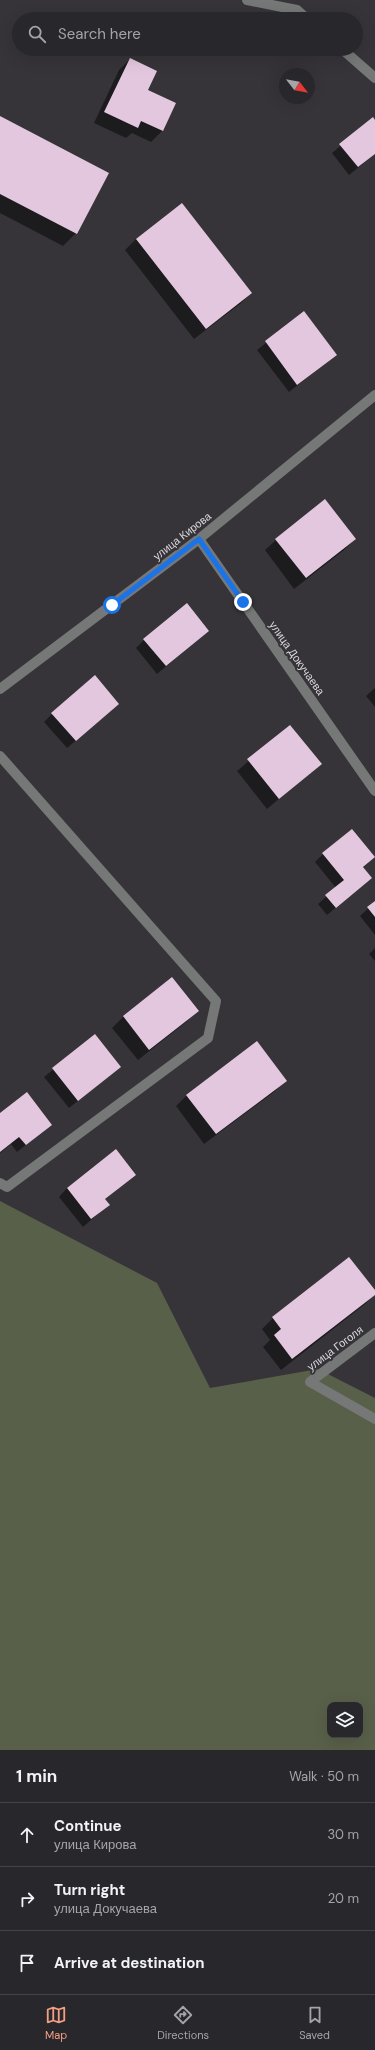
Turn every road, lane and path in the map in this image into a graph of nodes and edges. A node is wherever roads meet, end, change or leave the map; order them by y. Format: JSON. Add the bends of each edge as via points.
{"nodes":[{"id":1,"x":247,"y":0,"type":"edge"},
{"id":2,"x":299,"y":12,"type":"edge"},
{"id":3,"x":350,"y":56,"type":"edge"},
{"id":4,"x":375,"y":78,"type":"edge"},
{"id":5,"x":375,"y":395,"type":"edge"},
{"id":6,"x":199,"y":539,"type":"junction"},
{"id":7,"x":0,"y":689,"type":"edge"},
{"id":8,"x":0,"y":756,"type":"edge"},
{"id":9,"x":375,"y":791,"type":"edge"},
{"id":10,"x":0,"y":1183,"type":"edge"},
{"id":11,"x":375,"y":1333,"type":"edge"},
{"id":12,"x":375,"y":1419,"type":"edge"}],
"edges":[{"from":1,"to":2,"type":"street"},
{"from":3,"to":4,"type":"street"},
{"from":5,"to":6,"type":"street","name":"улица Кирова"},
{"from":6,"to":7,"type":"street","name":"улица Кирова"},
{"from":6,"to":9,"type":"street","name":"улица Докучаева"},
{"from":8,"to":10,"type":"street","via":[[216,1001],[208,1038],[7,1187]]},
{"from":11,"to":12,"type":"street","name":"улица Гоголя","via":[[310,1382]]}]}
